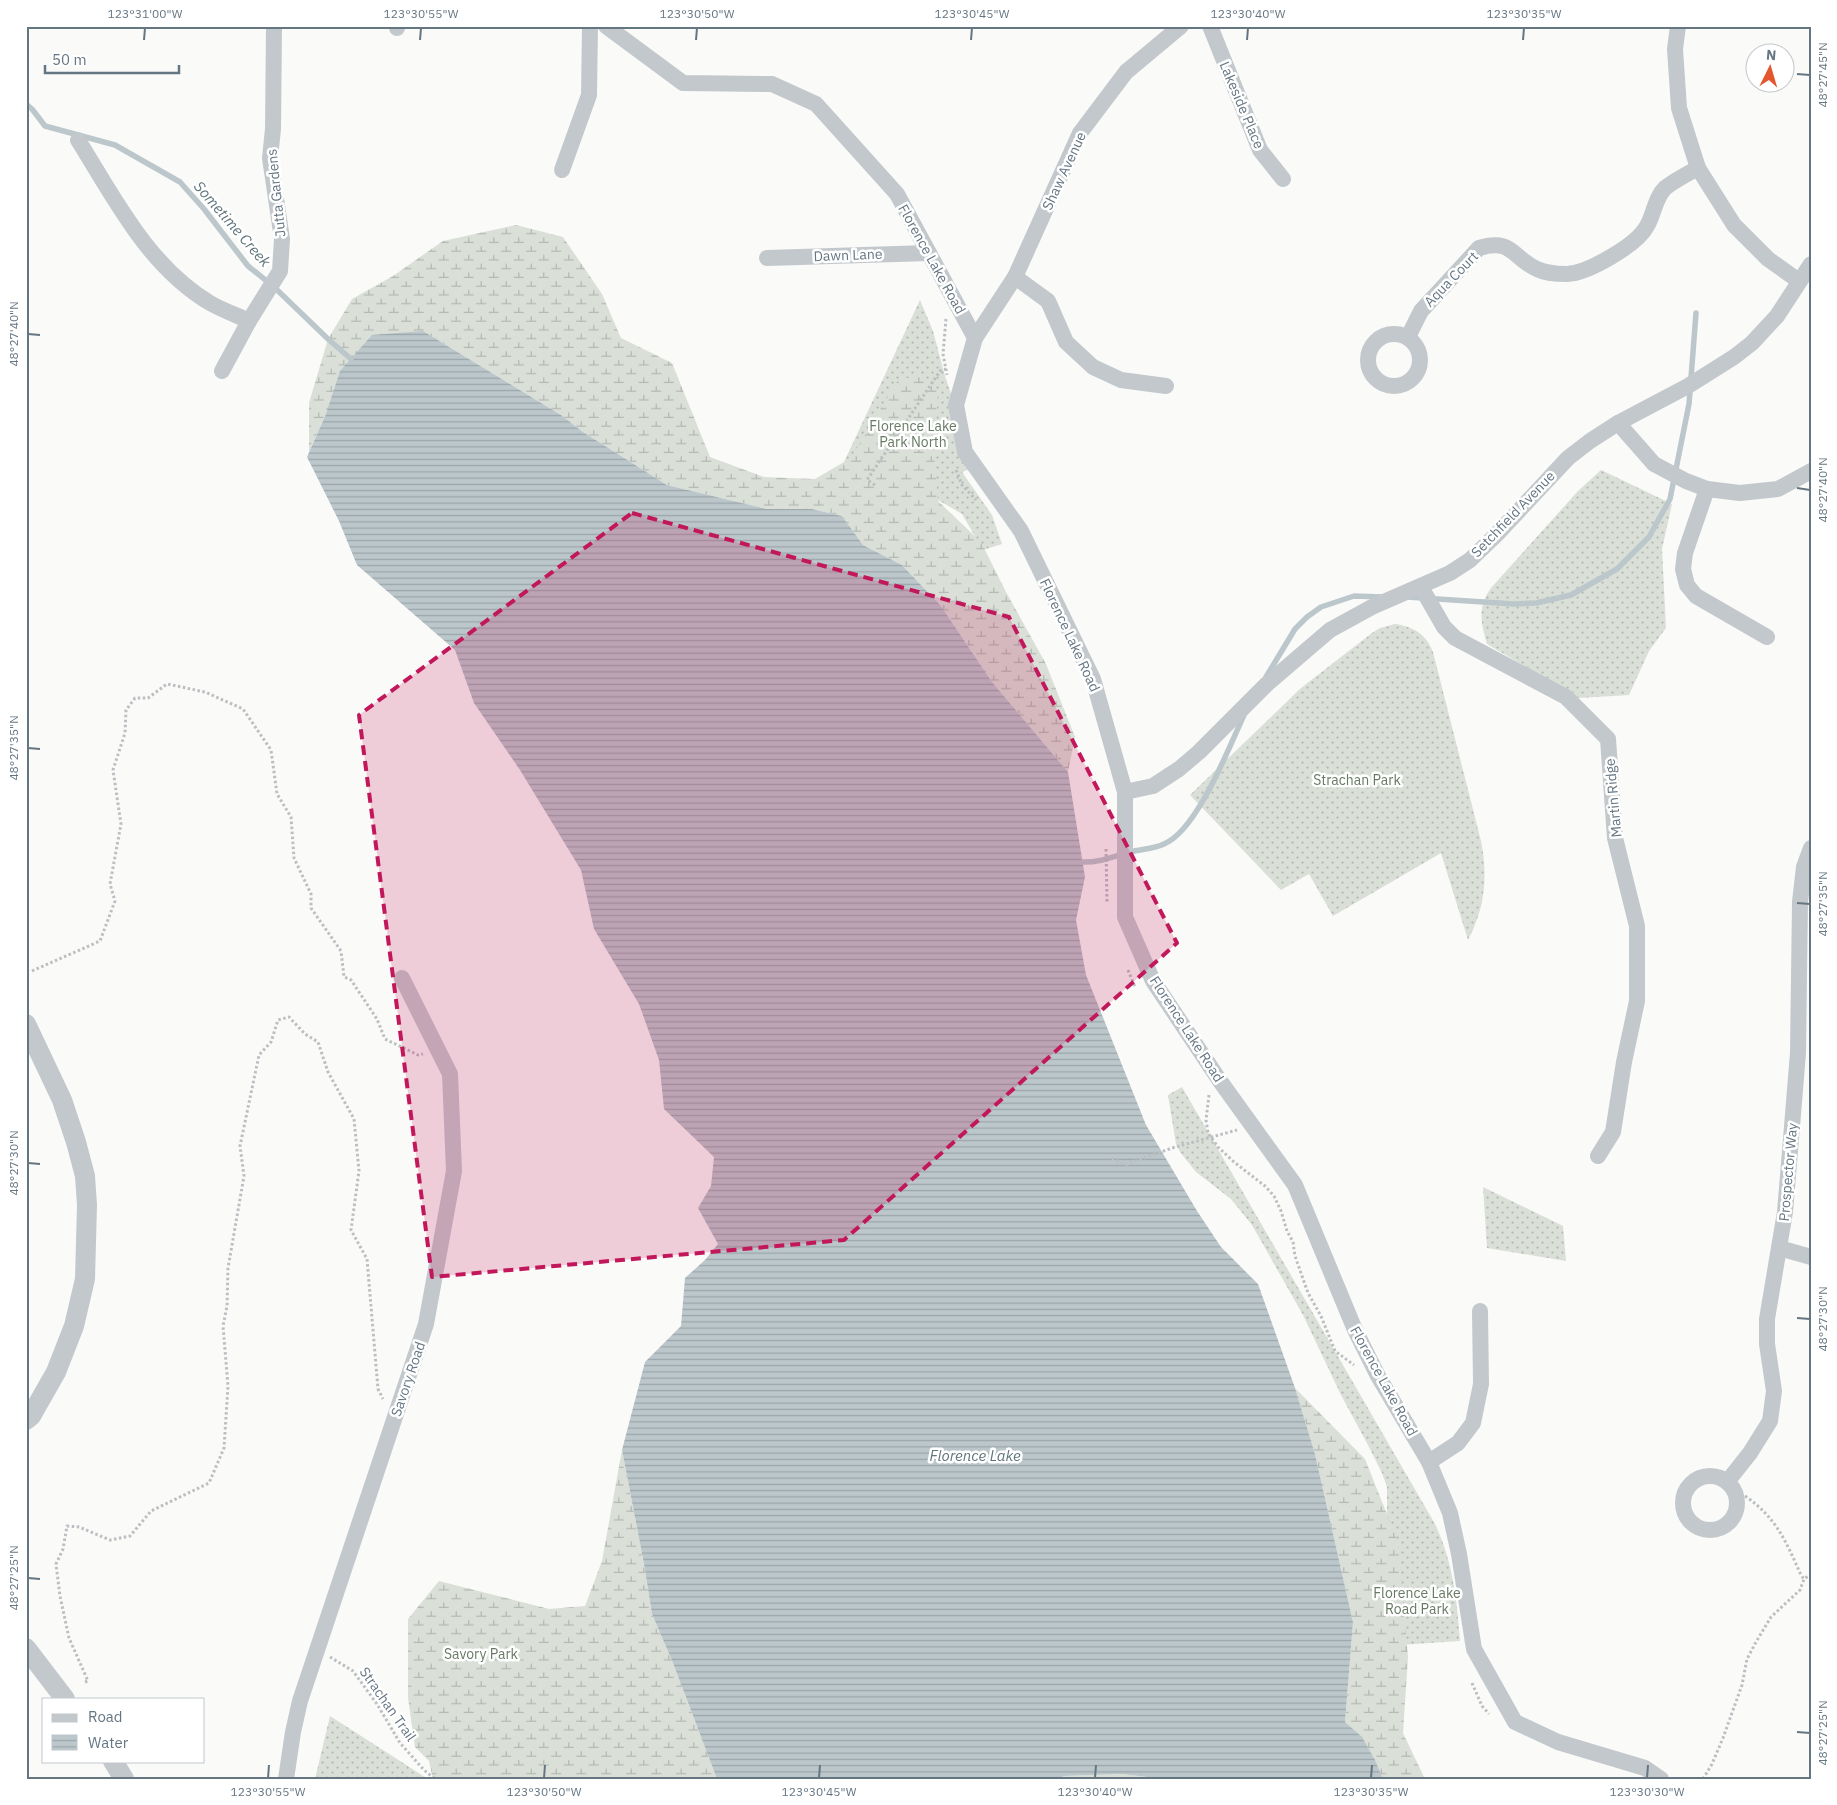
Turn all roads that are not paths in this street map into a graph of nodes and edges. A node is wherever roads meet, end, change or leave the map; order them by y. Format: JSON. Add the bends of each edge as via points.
{"nodes":[{"id":1,"x":274,"y":26,"type":"edge"},
{"id":2,"x":590,"y":26,"type":"edge"},
{"id":3,"x":606,"y":26,"type":"edge"},
{"id":4,"x":1181,"y":26,"type":"edge"},
{"id":5,"x":1210,"y":26,"type":"edge"},
{"id":6,"x":1678,"y":26,"type":"edge"},
{"id":7,"x":78,"y":140,"type":"dead end"},
{"id":8,"x":1698,"y":168,"type":"junction"},
{"id":9,"x":562,"y":170,"type":"dead end"},
{"id":10,"x":1283,"y":179,"type":"dead end"},
{"id":11,"x":929,"y":253,"type":"junction"},
{"id":12,"x":767,"y":258,"type":"dead end"},
{"id":13,"x":1811,"y":264,"type":"edge"},
{"id":14,"x":1015,"y":277,"type":"junction"},
{"id":15,"x":1800,"y":281,"type":"junction"},
{"id":16,"x":249,"y":321,"type":"junction"},
{"id":17,"x":1408,"y":336,"type":"dead end"},
{"id":18,"x":975,"y":338,"type":"junction"},
{"id":19,"x":222,"y":371,"type":"dead end"},
{"id":20,"x":1166,"y":386,"type":"dead end"},
{"id":21,"x":1618,"y":423,"type":"junction"},
{"id":22,"x":1811,"y":472,"type":"edge"},
{"id":23,"x":1707,"y":489,"type":"junction"},
{"id":24,"x":1421,"y":587,"type":"junction"},
{"id":25,"x":1766,"y":637,"type":"dead end"},
{"id":26,"x":1125,"y":792,"type":"junction"},
{"id":27,"x":1811,"y":848,"type":"edge"},
{"id":28,"x":402,"y":978,"type":"dead end"},
{"id":29,"x":26,"y":1024,"type":"edge"},
{"id":30,"x":1804,"y":1053,"type":"edge"},
{"id":31,"x":1598,"y":1156,"type":"dead end"},
{"id":32,"x":1779,"y":1248,"type":"junction"},
{"id":33,"x":1811,"y":1257,"type":"edge"},
{"id":34,"x":1480,"y":1311,"type":"dead end"},
{"id":35,"x":26,"y":1420,"type":"edge"},
{"id":36,"x":1429,"y":1462,"type":"junction"},
{"id":37,"x":1727,"y":1482,"type":"dead end"},
{"id":38,"x":26,"y":1648,"type":"edge"},
{"id":39,"x":64,"y":1698,"type":"edge"},
{"id":40,"x":115,"y":1762,"type":"edge"},
{"id":41,"x":124,"y":1779,"type":"edge"},
{"id":42,"x":286,"y":1779,"type":"edge"},
{"id":43,"x":1661,"y":1779,"type":"edge"}],
"edges":[{"from":1,"to":16,"type":"street","name":"Jutta Gardens","via":[[270,158],[282,239],[280,271]]},
{"from":2,"to":9,"type":"street","via":[[590,95]]},
{"from":3,"to":11,"type":"street","name":"Florence Lake Road","via":[[683,83],[772,84],[816,104],[897,194]]},
{"from":4,"to":14,"type":"street","name":"Shaw Avenue","via":[[1126,72],[1080,133]]},
{"from":5,"to":10,"type":"street","name":"Lakeside Place","via":[[1260,150]]},
{"from":6,"to":8,"type":"street","via":[[1675,49],[1679,108]]},
{"from":7,"to":16,"type":"street","via":[[144,244],[172,274],[210,302]]},
{"from":8,"to":15,"type":"street","via":[[1734,225],[1768,258]]},
{"from":8,"to":17,"type":"street","name":"Aqua Court","via":[[1664,189],[1650,221],[1637,239],[1586,269],[1566,274],[1550,273],[1536,269],[1509,248],[1489,245],[1479,248],[1421,311]]},
{"from":11,"to":12,"type":"street","name":"Dawn Lane"},
{"from":11,"to":18,"type":"street","name":"Florence Lake Road"},
{"from":13,"to":15,"type":"street","name":"Setchfield Avenue"},
{"from":14,"to":18,"type":"street","name":"Shaw Avenue"},
{"from":14,"to":20,"type":"street","via":[[1048,301],[1066,342],[1093,367],[1121,380]]},
{"from":15,"to":21,"type":"street","name":"Setchfield Avenue","via":[[1777,316],[1752,343],[1688,386]]},
{"from":16,"to":19,"type":"street","name":"Jutta Gardens"},
{"from":18,"to":26,"type":"street","name":"Florence Lake Road","via":[[956,405],[965,452],[1022,531],[1093,679]]},
{"from":21,"to":23,"type":"street","via":[[1654,464]]},
{"from":21,"to":24,"type":"street","name":"Setchfield Avenue","via":[[1568,458],[1470,560]]},
{"from":22,"to":23,"type":"street","via":[[1778,489],[1740,493]]},
{"from":23,"to":25,"type":"street","via":[[1685,553],[1682,569],[1687,585],[1696,596]]},
{"from":24,"to":26,"type":"street","name":"Setchfield Avenue","via":[[1372,606],[1330,630],[1267,684],[1179,769],[1153,786]]},
{"from":24,"to":31,"type":"street","name":"Martin Ridge","via":[[1444,627],[1455,638],[1566,697],[1608,739],[1615,838],[1637,926],[1637,1001],[1613,1132]]},
{"from":26,"to":36,"type":"street","name":"Florence Lake Road","via":[[1125,917],[1153,981],[1294,1185],[1355,1330]]},
{"from":27,"to":30,"type":"street","name":"Prospector Way","via":[[1804,867],[1800,902]]},
{"from":28,"to":42,"type":"street","name":"Savory Road","via":[[450,1074],[454,1171],[426,1324],[316,1650],[292,1732]]},
{"from":29,"to":35,"type":"street","via":[[62,1100],[85,1176],[88,1205],[85,1279],[74,1326],[56,1372]]},
{"from":30,"to":32,"type":"street","name":"Prospector Way"},
{"from":32,"to":33,"type":"street"},
{"from":32,"to":37,"type":"street","name":"Prospector Way","via":[[1767,1319],[1774,1391],[1770,1420],[1750,1454]]},
{"from":34,"to":36,"type":"street","via":[[1480,1384],[1473,1423],[1458,1443]]},
{"from":36,"to":43,"type":"street","name":"Florence Lake Road","via":[[1450,1513],[1474,1649],[1515,1722],[1558,1742],[1644,1768]]},
{"from":38,"to":39,"type":"street"},
{"from":40,"to":41,"type":"street"}]}
